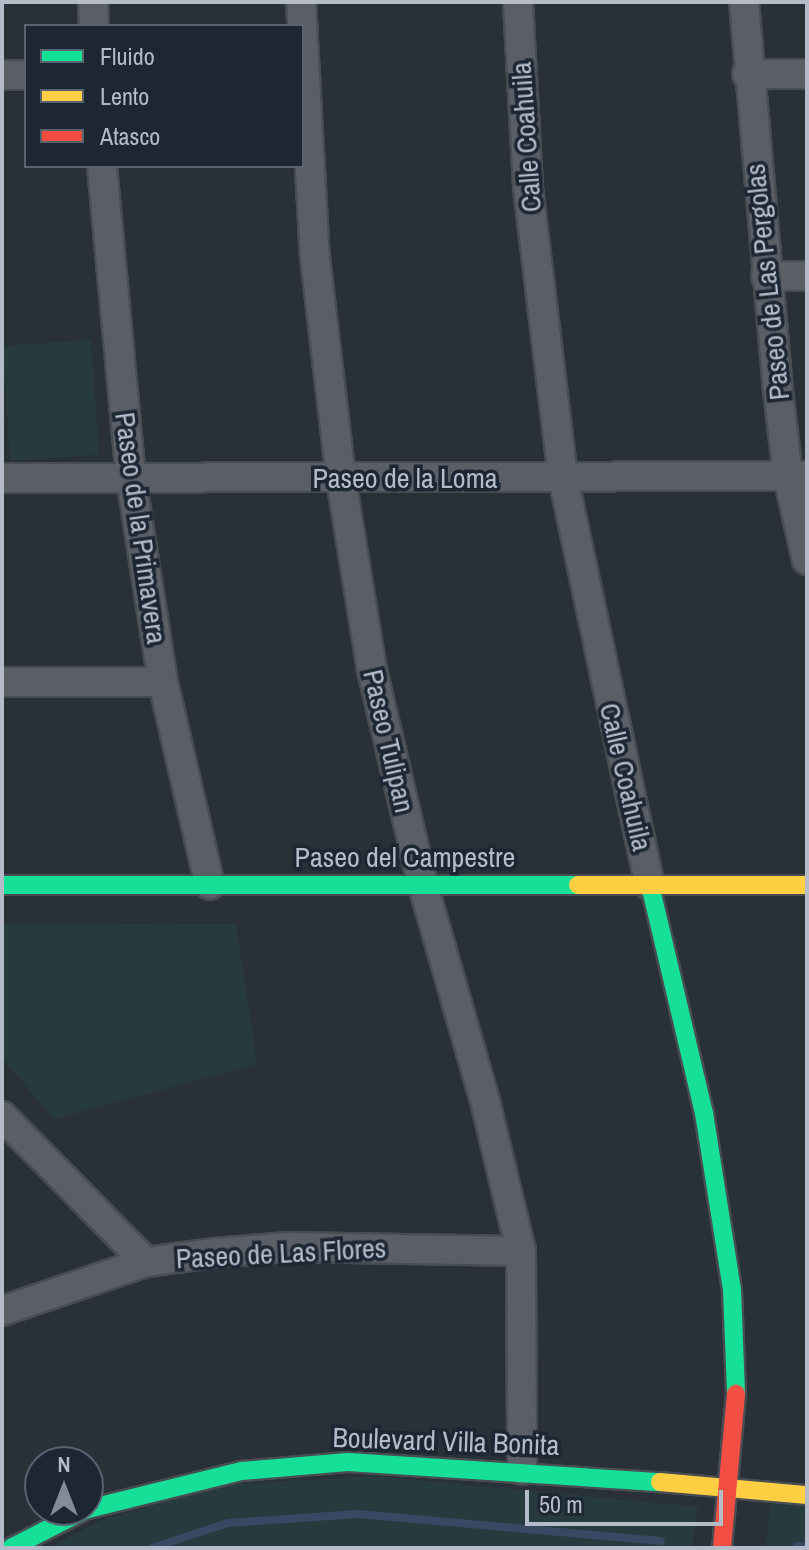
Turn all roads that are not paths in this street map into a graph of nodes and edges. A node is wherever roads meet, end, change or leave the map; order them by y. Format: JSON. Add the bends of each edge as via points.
{"nodes":[{"id":1,"x":93,"y":2,"type":"edge"},
{"id":2,"x":301,"y":2,"type":"edge"},
{"id":3,"x":518,"y":2,"type":"edge"},
{"id":4,"x":744,"y":2,"type":"edge"},
{"id":5,"x":94,"y":24,"type":"edge"},
{"id":6,"x":302,"y":24,"type":"edge"},
{"id":7,"x":304,"y":57,"type":"edge"},
{"id":8,"x":747,"y":74,"type":"junction"},
{"id":9,"x":807,"y":74,"type":"edge"},
{"id":10,"x":2,"y":75,"type":"edge"},
{"id":11,"x":24,"y":75,"type":"edge"},
{"id":12,"x":102,"y":168,"type":"edge"},
{"id":13,"x":766,"y":276,"type":"junction"},
{"id":14,"x":807,"y":276,"type":"edge"},
{"id":15,"x":798,"y":476,"type":"edge"},
{"id":16,"x":563,"y":477,"type":"junction"},
{"id":17,"x":2,"y":478,"type":"edge"},
{"id":18,"x":131,"y":478,"type":"junction"},
{"id":19,"x":341,"y":479,"type":"junction"},
{"id":20,"x":807,"y":560,"type":"edge"},
{"id":21,"x":2,"y":682,"type":"edge"},
{"id":22,"x":163,"y":682,"type":"junction"},
{"id":23,"x":2,"y":885,"type":"edge"},
{"id":24,"x":210,"y":885,"type":"junction"},
{"id":25,"x":423,"y":885,"type":"junction"},
{"id":26,"x":650,"y":885,"type":"junction"},
{"id":27,"x":807,"y":885,"type":"edge"},
{"id":28,"x":2,"y":1116,"type":"edge"},
{"id":29,"x":521,"y":1251,"type":"junction"},
{"id":30,"x":146,"y":1262,"type":"junction"},
{"id":31,"x":2,"y":1311,"type":"edge"},
{"id":32,"x":522,"y":1470,"type":"junction"},
{"id":33,"x":728,"y":1495,"type":"junction"},
{"id":34,"x":807,"y":1495,"type":"edge"},
{"id":35,"x":104,"y":1504,"type":"edge"},
{"id":36,"x":53,"y":1526,"type":"edge"},
{"id":37,"x":11,"y":1548,"type":"edge"},
{"id":38,"x":722,"y":1548,"type":"edge"}],
"edges":[{"from":1,"to":5,"type":"street"},
{"from":2,"to":6,"type":"street","name":"Paseo Tulipan"},
{"from":3,"to":16,"type":"street","name":"Calle Coahuila","via":[[528,188]]},
{"from":4,"to":8,"type":"street","name":"Paseo de Las Pergolas"},
{"from":7,"to":19,"type":"street","name":"Paseo Tulipan","via":[[315,257]]},
{"from":8,"to":9,"type":"street"},
{"from":8,"to":13,"type":"street","name":"Paseo de Las Pergolas"},
{"from":10,"to":11,"type":"street"},
{"from":12,"to":18,"type":"street","name":"Paseo de la Primavera"},
{"from":13,"to":14,"type":"street"},
{"from":13,"to":15,"type":"street","name":"Paseo de Las Pergolas"},
{"from":15,"to":16,"type":"street","name":"Paseo de la Loma"},
{"from":15,"to":20,"type":"street","name":"Paseo de Las Pergolas"},
{"from":16,"to":19,"type":"street","name":"Paseo de la Loma"},
{"from":16,"to":26,"type":"street","name":"Calle Coahuila"},
{"from":17,"to":18,"type":"street","name":"Paseo de la Loma"},
{"from":18,"to":19,"type":"street","name":"Paseo de la Loma"},
{"from":18,"to":22,"type":"street","name":"Paseo de la Primavera"},
{"from":19,"to":25,"type":"street","name":"Paseo Tulipan","via":[[374,683]]},
{"from":21,"to":22,"type":"street"},
{"from":22,"to":24,"type":"street","name":"Paseo de la Primavera"},
{"from":23,"to":24,"type":"street","name":"Paseo del Campestre"},
{"from":24,"to":25,"type":"street","name":"Paseo del Campestre"},
{"from":25,"to":26,"type":"street","name":"Paseo del Campestre"},
{"from":25,"to":29,"type":"street","name":"Paseo Tulipan","via":[[485,1101]]},
{"from":26,"to":27,"type":"street","name":"Paseo del Campestre"},
{"from":26,"to":33,"type":"street","name":"Calle Coahuila","via":[[723,1208],[736,1395]]},
{"from":28,"to":30,"type":"street"},
{"from":29,"to":30,"type":"street","name":"Paseo de Las Flores","via":[[288,1247]]},
{"from":29,"to":32,"type":"street","name":"Paseo Tulipan"},
{"from":30,"to":31,"type":"street","name":"Paseo de Las Flores"},
{"from":32,"to":33,"type":"street","name":"Boulevard Villa Bonita"},
{"from":32,"to":35,"type":"street","name":"Boulevard Villa Bonita","via":[[348,1462],[295,1465],[173,1485]]},
{"from":33,"to":34,"type":"street","name":"Boulevard Villa Bonita"},
{"from":33,"to":38,"type":"street","name":"Calle Coahuila"},
{"from":36,"to":37,"type":"street","name":"Boulevard Villa Bonita"}]}
